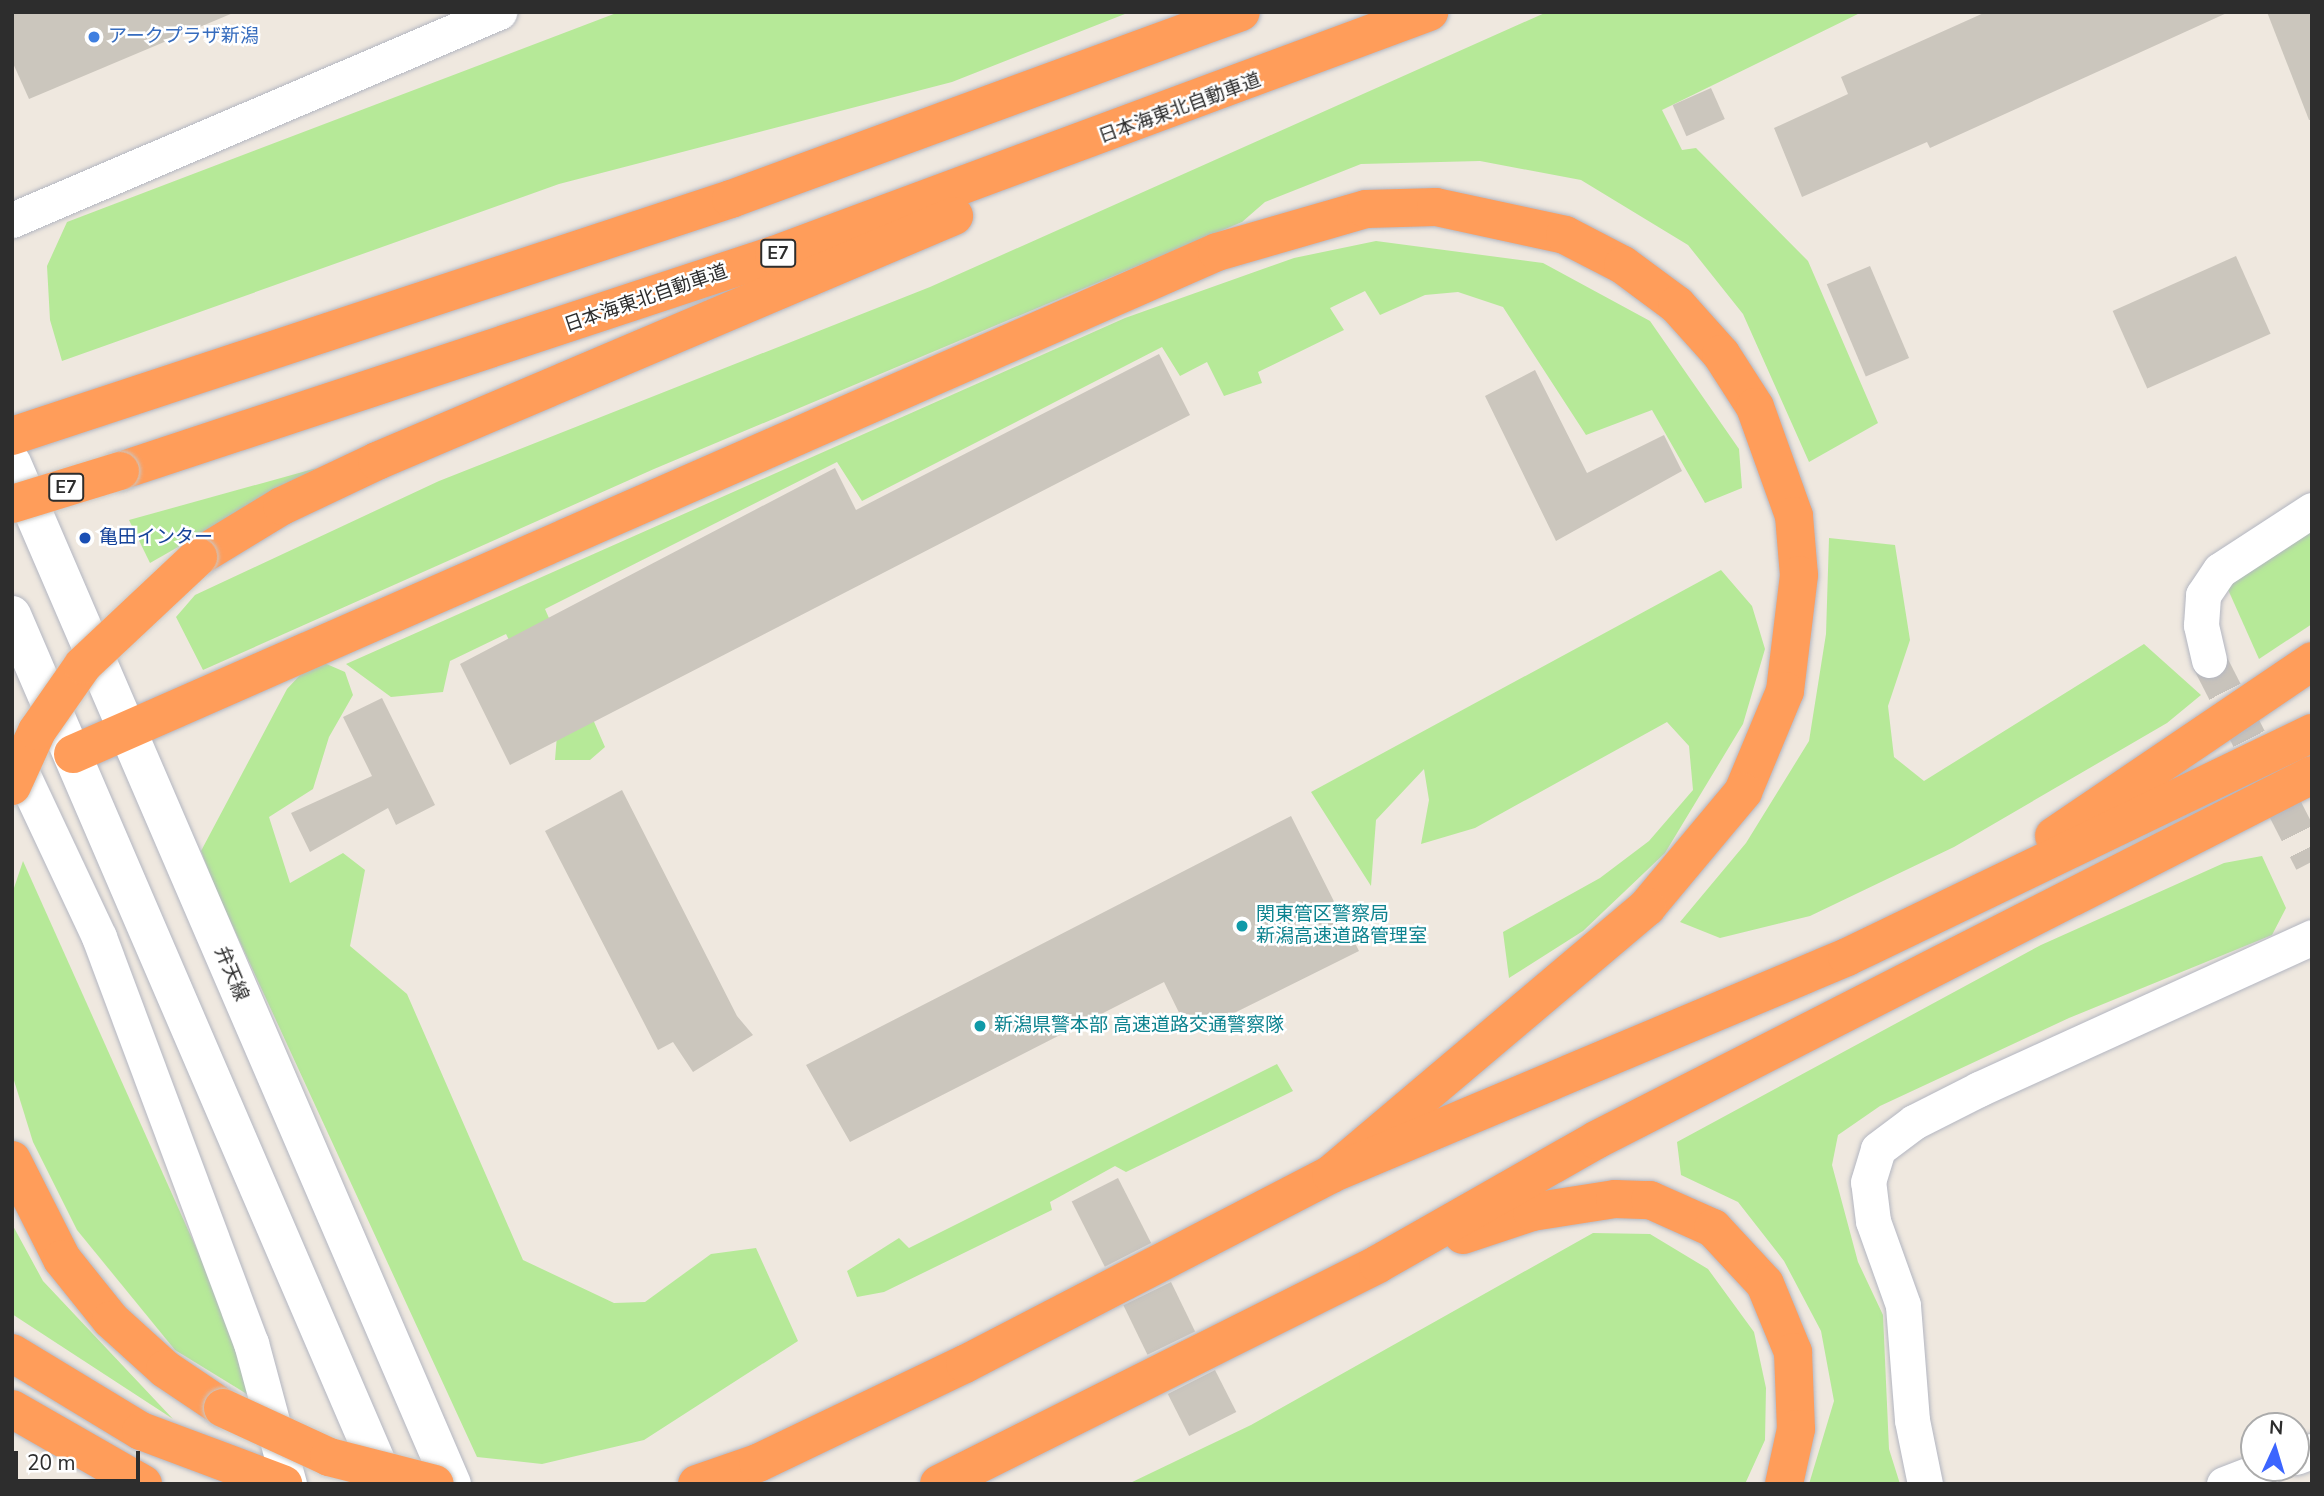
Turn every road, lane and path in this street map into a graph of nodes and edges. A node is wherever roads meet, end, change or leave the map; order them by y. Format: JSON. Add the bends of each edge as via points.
{"nodes":[{"id":1,"x":499,"y":12,"type":"edge"},
{"id":2,"x":1241,"y":12,"type":"edge"},
{"id":3,"x":1429,"y":12,"type":"edge"},
{"id":4,"x":1283,"y":72,"type":"junction"},
{"id":5,"x":12,"y":220,"type":"edge"},
{"id":6,"x":94,"y":399,"type":"junction"},
{"id":7,"x":12,"y":410,"type":"edge"},
{"id":8,"x":12,"y":436,"type":"edge"},
{"id":9,"x":12,"y":463,"type":"edge"},
{"id":10,"x":12,"y":503,"type":"edge"},
{"id":11,"x":2312,"y":510,"type":"edge"},
{"id":12,"x":12,"y":615,"type":"edge"},
{"id":13,"x":2209,"y":660,"type":"tunnel mouth"},
{"id":14,"x":2312,"y":661,"type":"edge"},
{"id":15,"x":126,"y":728,"type":"junction"},
{"id":16,"x":2312,"y":733,"type":"edge"},
{"id":17,"x":12,"y":752,"type":"edge"},
{"id":18,"x":73,"y":754,"type":"junction"},
{"id":19,"x":2312,"y":775,"type":"edge"},
{"id":20,"x":12,"y":786,"type":"edge"},
{"id":21,"x":2312,"y":803,"type":"edge"},
{"id":22,"x":2085,"y":891,"type":"junction"},
{"id":23,"x":1942,"y":912,"type":"junction"},
{"id":24,"x":2312,"y":937,"type":"edge"},
{"id":25,"x":12,"y":1160,"type":"edge"},
{"id":26,"x":1331,"y":1174,"type":"junction"},
{"id":27,"x":1378,"y":1264,"type":"junction"},
{"id":28,"x":12,"y":1353,"type":"edge"},
{"id":29,"x":12,"y":1409,"type":"edge"},
{"id":30,"x":12,"y":1429,"type":"edge"},
{"id":31,"x":135,"y":1484,"type":"edge"},
{"id":32,"x":144,"y":1484,"type":"edge"},
{"id":33,"x":283,"y":1484,"type":"edge"},
{"id":34,"x":289,"y":1484,"type":"edge"},
{"id":35,"x":386,"y":1484,"type":"edge"},
{"id":36,"x":435,"y":1484,"type":"edge"},
{"id":37,"x":452,"y":1484,"type":"edge"},
{"id":38,"x":697,"y":1484,"type":"edge"},
{"id":39,"x":939,"y":1484,"type":"edge"},
{"id":40,"x":1784,"y":1484,"type":"edge"},
{"id":41,"x":1925,"y":1484,"type":"edge"}],
"edges":[{"from":1,"to":5,"type":"street"},
{"from":2,"to":6,"type":"highway","via":[[731,199]]},
{"from":3,"to":4,"type":"highway","name":"日本海東北自動車道","number":"E7"},
{"from":4,"to":10,"type":"highway","name":"日本海東北自動車道","number":"E7","bridge":true,"via":[[774,255]]},
{"from":4,"to":20,"type":"highway","bridge":true,"via":[[282,506],[198,557],[83,665],[37,732]]},
{"from":6,"to":7,"type":"highway"},
{"from":6,"to":8,"type":"highway"},
{"from":9,"to":15,"type":"street","name":"弁天線"},
{"from":11,"to":13,"type":"street","via":[[2221,570],[2209,587],[2201,625]]},
{"from":12,"to":18,"type":"street"},
{"from":14,"to":23,"type":"highway"},
{"from":15,"to":18,"type":"highway"},
{"from":15,"to":26,"type":"highway","via":[[1132,286],[1262,236],[1366,209],[1436,207],[1565,235],[1623,265],[1677,305],[1721,354],[1755,407],[1794,516],[1799,575],[1785,691],[1743,792],[1647,907]]},
{"from":15,"to":37,"type":"street","name":"弁天線"},
{"from":16,"to":23,"type":"highway"},
{"from":17,"to":34,"type":"street","via":[[99,936],[251,1343]]},
{"from":18,"to":35,"type":"street"},
{"from":19,"to":22,"type":"highway"},
{"from":21,"to":22,"type":"highway"},
{"from":22,"to":27,"type":"highway","via":[[1596,1140]]},
{"from":23,"to":26,"type":"highway","via":[[1742,1004]]},
{"from":24,"to":41,"type":"street","via":[[1979,1089],[1914,1122],[1878,1149],[1868,1182],[1873,1222],[1903,1306],[1912,1420]]},
{"from":25,"to":36,"type":"highway","bridge":true,"via":[[62,1259],[111,1320],[165,1369],[223,1408],[329,1457]]},
{"from":26,"to":38,"type":"highway","via":[[965,1364],[758,1463]]},
{"from":27,"to":39,"type":"highway"},
{"from":27,"to":40,"type":"highway","via":[[1576,1201],[1650,1200],[1683,1212],[1741,1254],[1782,1315],[1797,1392]]},
{"from":28,"to":33,"type":"highway","via":[[83,1400],[200,1457]]},
{"from":29,"to":32,"type":"highway"},
{"from":30,"to":31,"type":"highway"}]}
